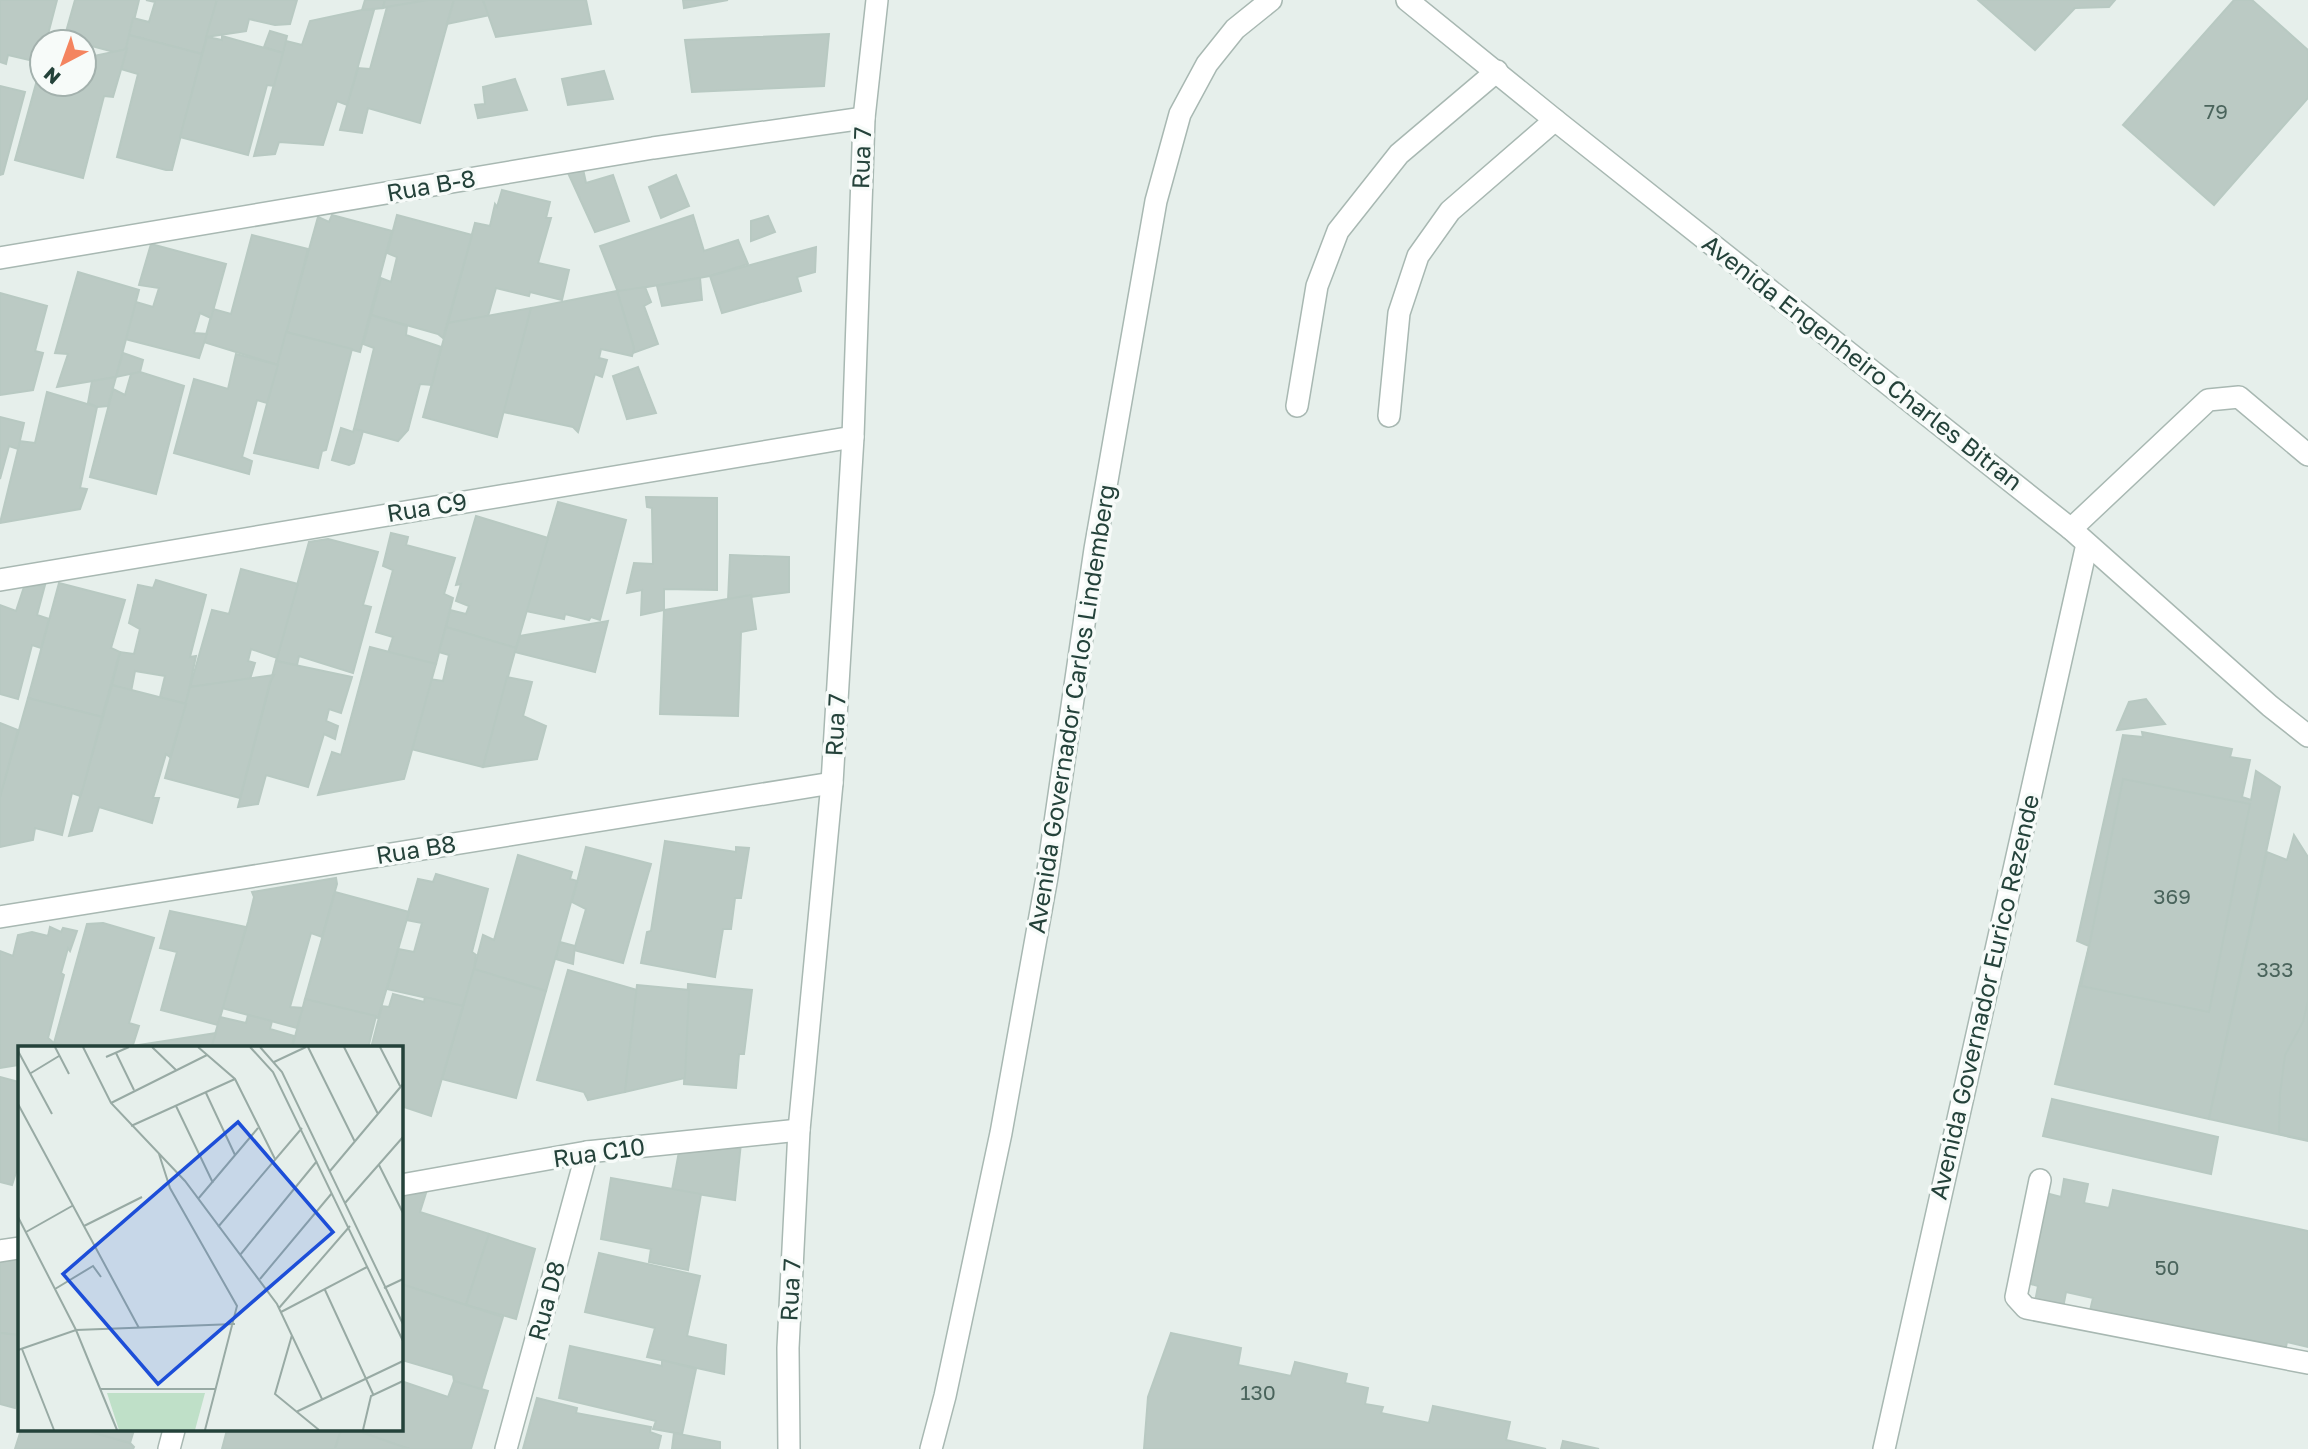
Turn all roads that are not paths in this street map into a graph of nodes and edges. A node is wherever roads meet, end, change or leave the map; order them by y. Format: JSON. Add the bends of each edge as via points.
{"nodes":[{"id":1,"x":877,"y":0,"type":"edge"},
{"id":2,"x":1271,"y":0,"type":"edge"},
{"id":3,"x":1407,"y":0,"type":"edge"},
{"id":4,"x":1497,"y":71,"type":"junction"},
{"id":5,"x":864,"y":118,"type":"junction"},
{"id":6,"x":1555,"y":120,"type":"junction"},
{"id":7,"x":0,"y":258,"type":"edge"},
{"id":8,"x":1297,"y":406,"type":"dead end"},
{"id":9,"x":1388,"y":416,"type":"dead end"},
{"id":10,"x":853,"y":437,"type":"junction"},
{"id":11,"x":2308,"y":455,"type":"edge"},
{"id":12,"x":2071,"y":529,"type":"junction"},
{"id":13,"x":2087,"y":544,"type":"junction"},
{"id":14,"x":0,"y":580,"type":"edge"},
{"id":15,"x":2308,"y":736,"type":"edge"},
{"id":16,"x":832,"y":783,"type":"junction"},
{"id":17,"x":0,"y":917,"type":"edge"},
{"id":18,"x":799,"y":1130,"type":"junction"},
{"id":19,"x":587,"y":1152,"type":"junction"},
{"id":20,"x":2040,"y":1180,"type":"dead end"},
{"id":21,"x":402,"y":1185,"type":"edge"},
{"id":22,"x":18,"y":1248,"type":"edge"},
{"id":23,"x":0,"y":1251,"type":"edge"},
{"id":24,"x":2308,"y":1363,"type":"edge"},
{"id":25,"x":173,"y":1432,"type":"edge"},
{"id":26,"x":169,"y":1449,"type":"edge"},
{"id":27,"x":506,"y":1449,"type":"edge"},
{"id":28,"x":789,"y":1449,"type":"edge"},
{"id":29,"x":931,"y":1449,"type":"edge"},
{"id":30,"x":1884,"y":1449,"type":"edge"}],
"edges":[{"from":1,"to":5,"type":"street","name":"Rua 7"},
{"from":2,"to":29,"type":"street","name":"Avenida Governador Carlos Lindemberg","via":[[1235,29],[1207,64],[1180,114],[1156,201],[1095,549],[1048,877],[1001,1133]]},
{"from":3,"to":4,"type":"street","name":"Avenida Engenheiro Charles Bitran"},
{"from":4,"to":6,"type":"street","name":"Avenida Engenheiro Charles Bitran"},
{"from":4,"to":8,"type":"street","via":[[1399,154],[1338,231],[1317,286]]},
{"from":5,"to":7,"type":"street","name":"Rua B-8","via":[[653,148]]},
{"from":5,"to":10,"type":"street","name":"Rua 7"},
{"from":6,"to":9,"type":"street","via":[[1450,211],[1418,256],[1399,313]]},
{"from":6,"to":12,"type":"street","name":"Avenida Engenheiro Charles Bitran"},
{"from":10,"to":14,"type":"street","name":"Rua C9"},
{"from":10,"to":16,"type":"street","name":"Rua 7"},
{"from":11,"to":12,"type":"street","via":[[2239,397],[2208,400]]},
{"from":12,"to":13,"type":"street","name":"Avenida Engenheiro Charles Bitran"},
{"from":13,"to":15,"type":"street","name":"Avenida Engenheiro Charles Bitran"},
{"from":13,"to":30,"type":"street","name":"Avenida Governador Eurico Rezende"},
{"from":16,"to":17,"type":"street","name":"Rua B8"},
{"from":16,"to":18,"type":"street","name":"Rua 7"},
{"from":18,"to":19,"type":"street","name":"Rua C10"},
{"from":18,"to":28,"type":"street","name":"Rua 7","via":[[788,1348]]},
{"from":19,"to":21,"type":"street","name":"Rua C10"},
{"from":19,"to":27,"type":"street","name":"Rua D8"},
{"from":20,"to":24,"type":"street","via":[[2016,1297],[2026,1308]]},
{"from":22,"to":23,"type":"street"},
{"from":25,"to":26,"type":"street"}]}
